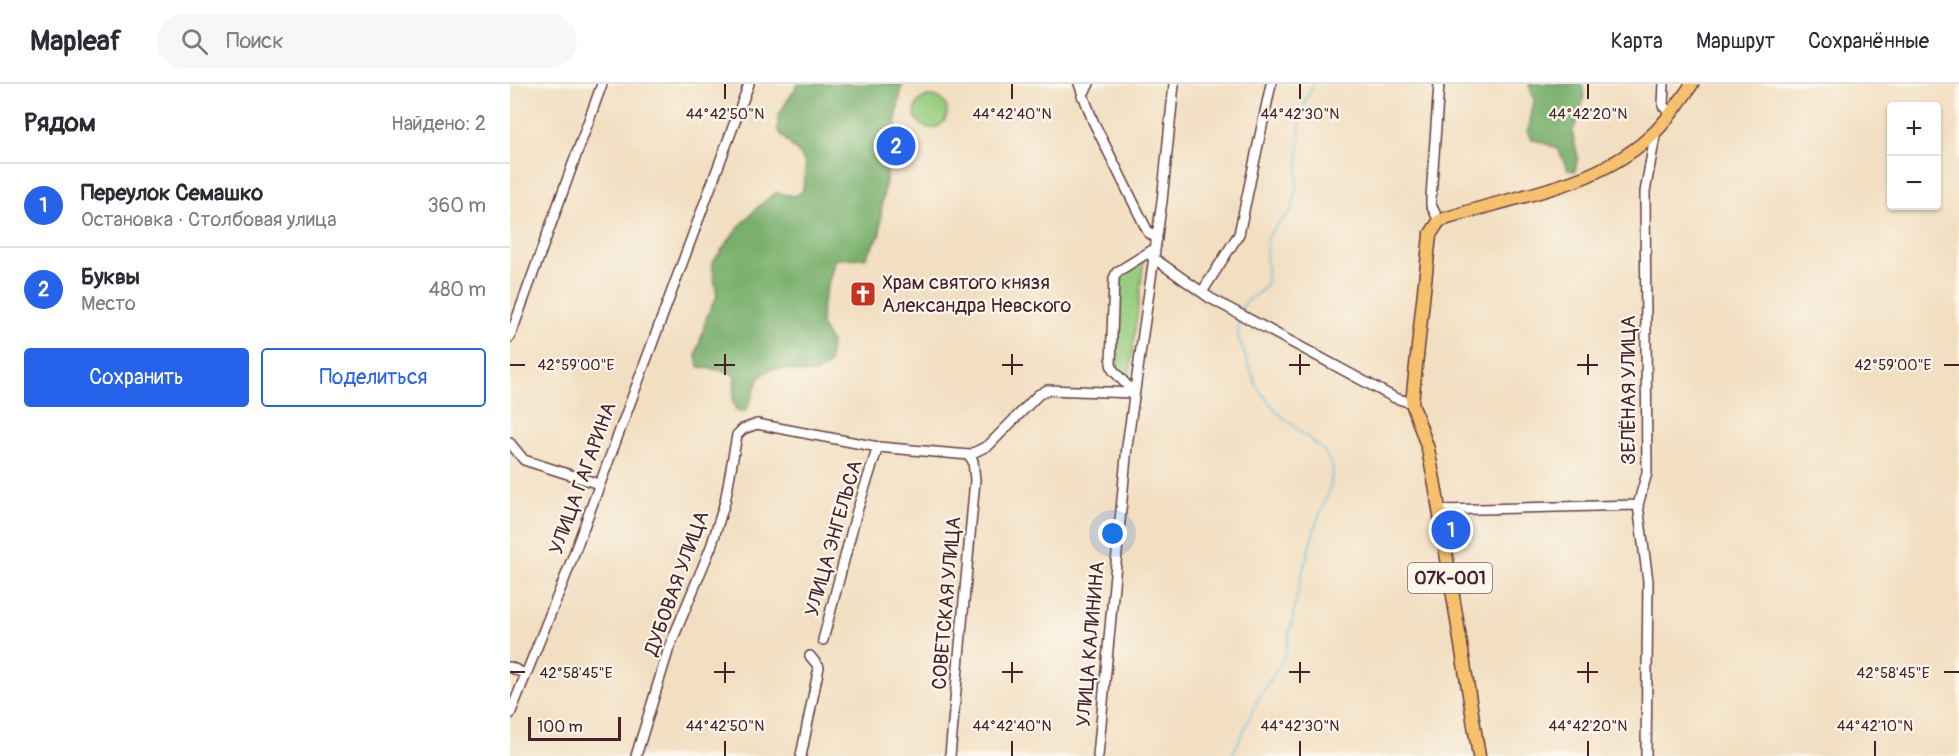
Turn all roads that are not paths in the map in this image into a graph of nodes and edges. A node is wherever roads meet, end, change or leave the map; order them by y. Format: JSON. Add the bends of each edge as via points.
{"nodes":[{"id":1,"x":602,"y":84,"type":"edge"},
{"id":2,"x":749,"y":84,"type":"edge"},
{"id":3,"x":1079,"y":84,"type":"edge"},
{"id":4,"x":1089,"y":84,"type":"edge"},
{"id":5,"x":1174,"y":84,"type":"edge"},
{"id":6,"x":1271,"y":84,"type":"edge"},
{"id":7,"x":1440,"y":84,"type":"edge"},
{"id":8,"x":1664,"y":84,"type":"edge"},
{"id":9,"x":1692,"y":84,"type":"edge"},
{"id":10,"x":1083,"y":96,"type":"junction"},
{"id":11,"x":1672,"y":112,"type":"junction"},
{"id":12,"x":1656,"y":131,"type":"junction"},
{"id":13,"x":1439,"y":221,"type":"junction"},
{"id":14,"x":1157,"y":239,"type":"junction"},
{"id":15,"x":1153,"y":253,"type":"junction"},
{"id":16,"x":1202,"y":292,"type":"junction"},
{"id":17,"x":510,"y":337,"type":"edge"},
{"id":18,"x":1134,"y":393,"type":"junction"},
{"id":19,"x":1412,"y":403,"type":"junction"},
{"id":20,"x":510,"y":443,"type":"edge"},
{"id":21,"x":878,"y":447,"type":"junction"},
{"id":22,"x":969,"y":455,"type":"junction"},
{"id":23,"x":599,"y":484,"type":"junction"},
{"id":24,"x":1638,"y":505,"type":"junction"},
{"id":25,"x":1439,"y":510,"type":"junction"},
{"id":26,"x":823,"y":640,"type":"dead end"},
{"id":27,"x":810,"y":656,"type":"dead end"},
{"id":28,"x":510,"y":667,"type":"edge"},
{"id":29,"x":525,"y":674,"type":"junction"},
{"id":30,"x":510,"y":714,"type":"edge"},
{"id":31,"x":636,"y":756,"type":"edge"},
{"id":32,"x":801,"y":756,"type":"edge"},
{"id":33,"x":950,"y":756,"type":"edge"},
{"id":34,"x":1098,"y":756,"type":"edge"},
{"id":35,"x":1479,"y":756,"type":"edge"},
{"id":36,"x":1646,"y":756,"type":"edge"}],
"edges":[{"from":1,"to":17,"type":"street"},
{"from":2,"to":23,"type":"street","name":"УЛИЦА ГАГАРИНА"},
{"from":3,"to":10,"type":"street"},
{"from":4,"to":10,"type":"street"},
{"from":5,"to":14,"type":"street","name":"УЛИЦА КАЛИНИНА"},
{"from":6,"to":16,"type":"street","via":[[1239,234]]},
{"from":7,"to":13,"type":"street","via":[[1431,197]]},
{"from":8,"to":11,"type":"street","via":[[1663,106]]},
{"from":9,"to":11,"type":"main road"},
{"from":10,"to":14,"type":"street","via":[[1148,232]]},
{"from":11,"to":12,"type":"main road"},
{"from":12,"to":13,"type":"main road","via":[[1605,168],[1564,185]]},
{"from":12,"to":24,"type":"street","name":"ЗЕЛЁНАЯ УЛИЦА","via":[[1645,192],[1647,473]]},
{"from":13,"to":19,"type":"main road","number":"07К-001","via":[[1433,227],[1427,252]]},
{"from":14,"to":15,"type":"street","name":"УЛИЦА КАЛИНИНА"},
{"from":15,"to":16,"type":"street"},
{"from":15,"to":18,"type":"street","name":"УЛИЦА КАЛИНИНА"},
{"from":15,"to":18,"type":"street","via":[[1117,272],[1114,278],[1111,364]]},
{"from":16,"to":19,"type":"street","via":[[1395,398]]},
{"from":18,"to":22,"type":"street","via":[[1047,390],[989,445]]},
{"from":18,"to":34,"type":"street","name":"УЛИЦА КАЛИНИНА","via":[[1110,602]]},
{"from":19,"to":25,"type":"main road","number":"07К-001","via":[[1428,449]]},
{"from":20,"to":23,"type":"street","via":[[524,460]]},
{"from":21,"to":22,"type":"street"},
{"from":21,"to":26,"type":"street","name":"УЛИЦА ЭНГЕЛЬСА"},
{"from":21,"to":31,"type":"street","name":"ДУБОВАЯ УЛИЦА","via":[[757,423],[738,435],[725,502],[711,547],[669,648]]},
{"from":22,"to":33,"type":"street","name":"СОВЕТСКАЯ УЛИЦА","via":[[975,480]]},
{"from":23,"to":29,"type":"street","name":"УЛИЦА ГАГАРИНА"},
{"from":24,"to":25,"type":"street"},
{"from":24,"to":36,"type":"street","name":"ЗЕЛЁНАЯ УЛИЦА","via":[[1648,581]]},
{"from":25,"to":35,"type":"main road","number":"07К-001"},
{"from":27,"to":32,"type":"street","via":[[819,667]]},
{"from":28,"to":29,"type":"street"},
{"from":29,"to":30,"type":"street","name":"УЛИЦА ГАГАРИНА"}]}
